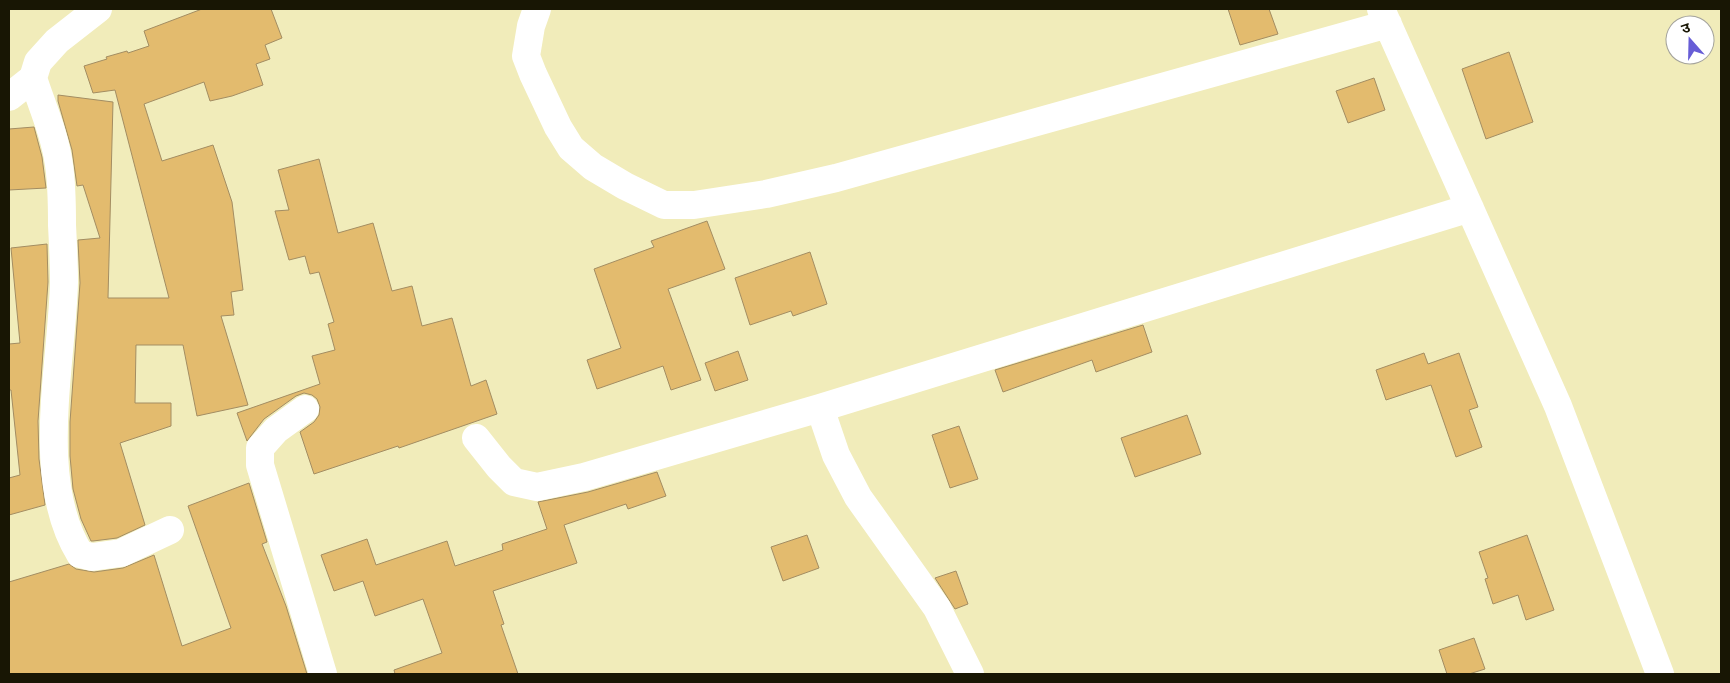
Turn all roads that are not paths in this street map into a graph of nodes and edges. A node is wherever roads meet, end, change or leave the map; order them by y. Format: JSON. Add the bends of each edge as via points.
{"nodes":[{"id":1,"x":98,"y":9,"type":"edge"},
{"id":2,"x":537,"y":9,"type":"edge"},
{"id":3,"x":1385,"y":16,"type":"edge"},
{"id":4,"x":33,"y":78,"type":"junction"},
{"id":5,"x":9,"y":97,"type":"edge"},
{"id":6,"x":1470,"y":208,"type":"junction"},
{"id":7,"x":820,"y":408,"type":"junction"},
{"id":8,"x":305,"y":410,"type":"dead end"},
{"id":9,"x":476,"y":438,"type":"dead end"},
{"id":10,"x":170,"y":530,"type":"dead end"},
{"id":11,"x":323,"y":674,"type":"edge"},
{"id":12,"x":970,"y":674,"type":"edge"},
{"id":13,"x":1660,"y":674,"type":"edge"}],
"edges":[{"from":1,"to":4,"type":"street","via":[[57,41],[38,62]]},
{"from":2,"to":3,"type":"street","via":[[526,56],[571,148],[593,167],[664,205],[694,205],[766,194],[836,178]]},
{"from":3,"to":6,"type":"street"},
{"from":4,"to":5,"type":"street"},
{"from":4,"to":10,"type":"street","via":[[59,164],[64,283],[54,422],[55,473],[71,540],[80,554],[92,557],[121,553]]},
{"from":6,"to":7,"type":"street"},
{"from":6,"to":13,"type":"street","via":[[1558,406]]},
{"from":7,"to":9,"type":"street","via":[[584,477],[538,487],[514,482]]},
{"from":7,"to":12,"type":"street","via":[[836,455],[858,497],[937,608]]},
{"from":8,"to":11,"type":"street","via":[[276,430],[260,448],[260,465]]}]}
